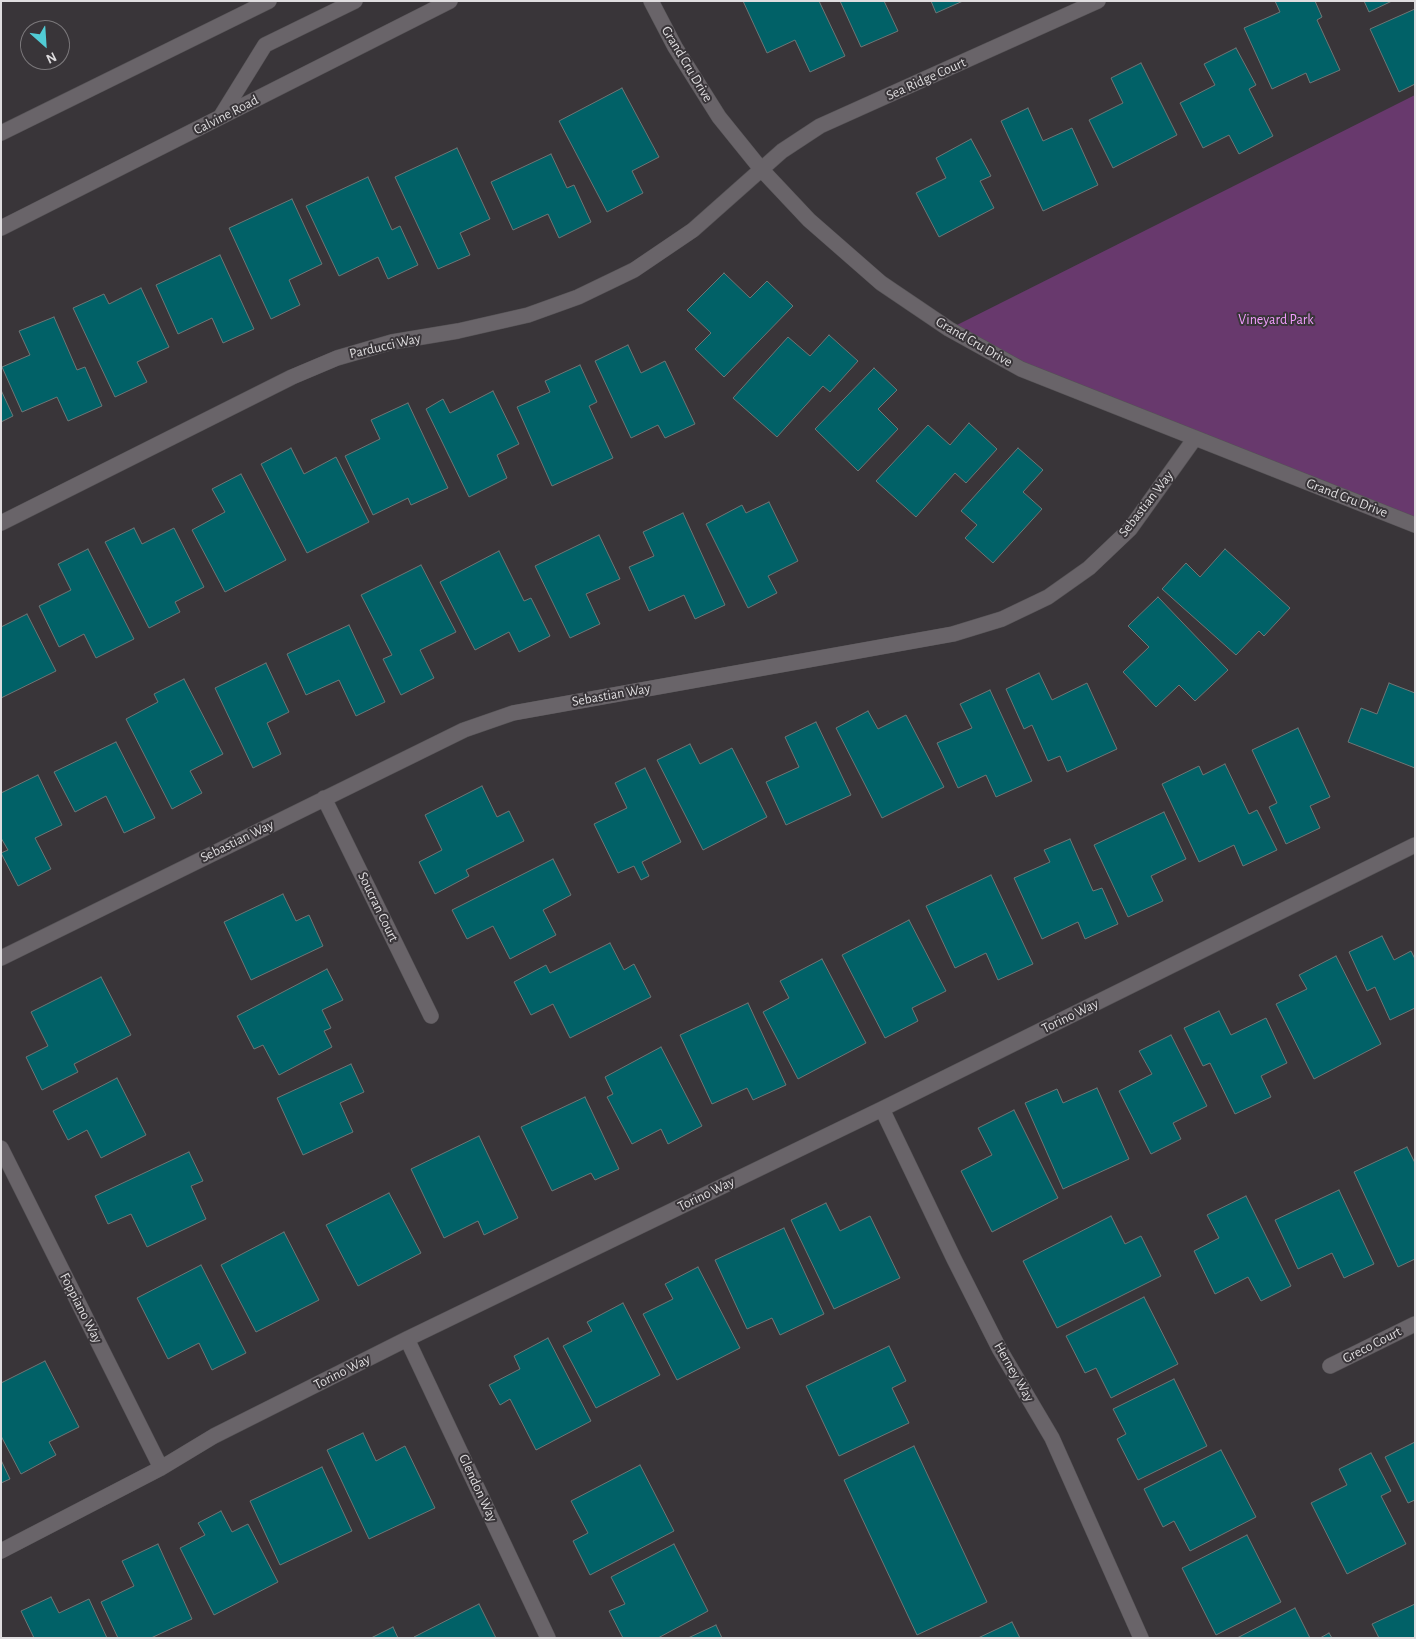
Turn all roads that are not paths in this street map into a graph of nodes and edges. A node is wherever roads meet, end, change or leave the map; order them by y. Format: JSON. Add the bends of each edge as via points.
{"nodes":[{"id":1,"x":270,"y":1,"type":"edge"},
{"id":2,"x":355,"y":1,"type":"edge"},
{"id":3,"x":450,"y":1,"type":"edge"},
{"id":4,"x":651,"y":1,"type":"edge"},
{"id":5,"x":1098,"y":1,"type":"edge"},
{"id":6,"x":221,"y":118,"type":"junction"},
{"id":7,"x":1,"y":133,"type":"edge"},
{"id":8,"x":761,"y":169,"type":"junction"},
{"id":9,"x":1,"y":228,"type":"edge"},
{"id":10,"x":1195,"y":438,"type":"junction"},
{"id":11,"x":1,"y":523,"type":"edge"},
{"id":12,"x":1415,"y":525,"type":"edge"},
{"id":13,"x":324,"y":798,"type":"junction"},
{"id":14,"x":1415,"y":845,"type":"edge"},
{"id":15,"x":1,"y":958,"type":"edge"},
{"id":16,"x":431,"y":1016,"type":"dead end"},
{"id":17,"x":882,"y":1109,"type":"junction"},
{"id":18,"x":1,"y":1148,"type":"edge"},
{"id":19,"x":1415,"y":1324,"type":"edge"},
{"id":20,"x":407,"y":1339,"type":"junction"},
{"id":21,"x":1330,"y":1366,"type":"dead end"},
{"id":22,"x":161,"y":1468,"type":"junction"},
{"id":23,"x":1,"y":1552,"type":"edge"},
{"id":24,"x":548,"y":1638,"type":"edge"},
{"id":25,"x":1141,"y":1638,"type":"edge"}],
"edges":[{"from":1,"to":7,"type":"street"},
{"from":2,"to":6,"type":"street","via":[[265,45]]},
{"from":3,"to":6,"type":"street","name":"Calvine Road"},
{"from":4,"to":8,"type":"street","name":"Grand Cru Drive","via":[[675,47],[719,117]]},
{"from":5,"to":8,"type":"street","name":"Sea Ridge Court","via":[[820,126]]},
{"from":6,"to":9,"type":"street","name":"Calvine Road"},
{"from":8,"to":10,"type":"street","name":"Grand Cru Drive","via":[[809,220],[881,283],[949,330],[1021,369]]},
{"from":8,"to":11,"type":"street","name":"Parducci Way","via":[[693,230],[634,270],[578,297],[528,315],[392,342],[337,358],[292,377]]},
{"from":10,"to":12,"type":"street","name":"Grand Cru Drive"},
{"from":10,"to":13,"type":"street","name":"Sebastian Way","via":[[1130,529],[1089,568],[1048,597],[1002,619],[953,634],[512,713],[464,730]]},
{"from":13,"to":15,"type":"street","name":"Sebastian Way"},
{"from":13,"to":16,"type":"street","name":"Soucran Court"},
{"from":14,"to":17,"type":"street","name":"Torino Way"},
{"from":17,"to":20,"type":"street","name":"Torino Way"},
{"from":17,"to":25,"type":"street","name":"Herney Way","via":[[992,1334],[1052,1438]]},
{"from":18,"to":22,"type":"street","name":"Foppiano Way"},
{"from":19,"to":21,"type":"street","name":"Greco Court"},
{"from":20,"to":22,"type":"street","name":"Torino Way","via":[[214,1436]]},
{"from":20,"to":24,"type":"street","name":"Glendon Way"},
{"from":22,"to":23,"type":"street","name":"Torino Way"}]}
